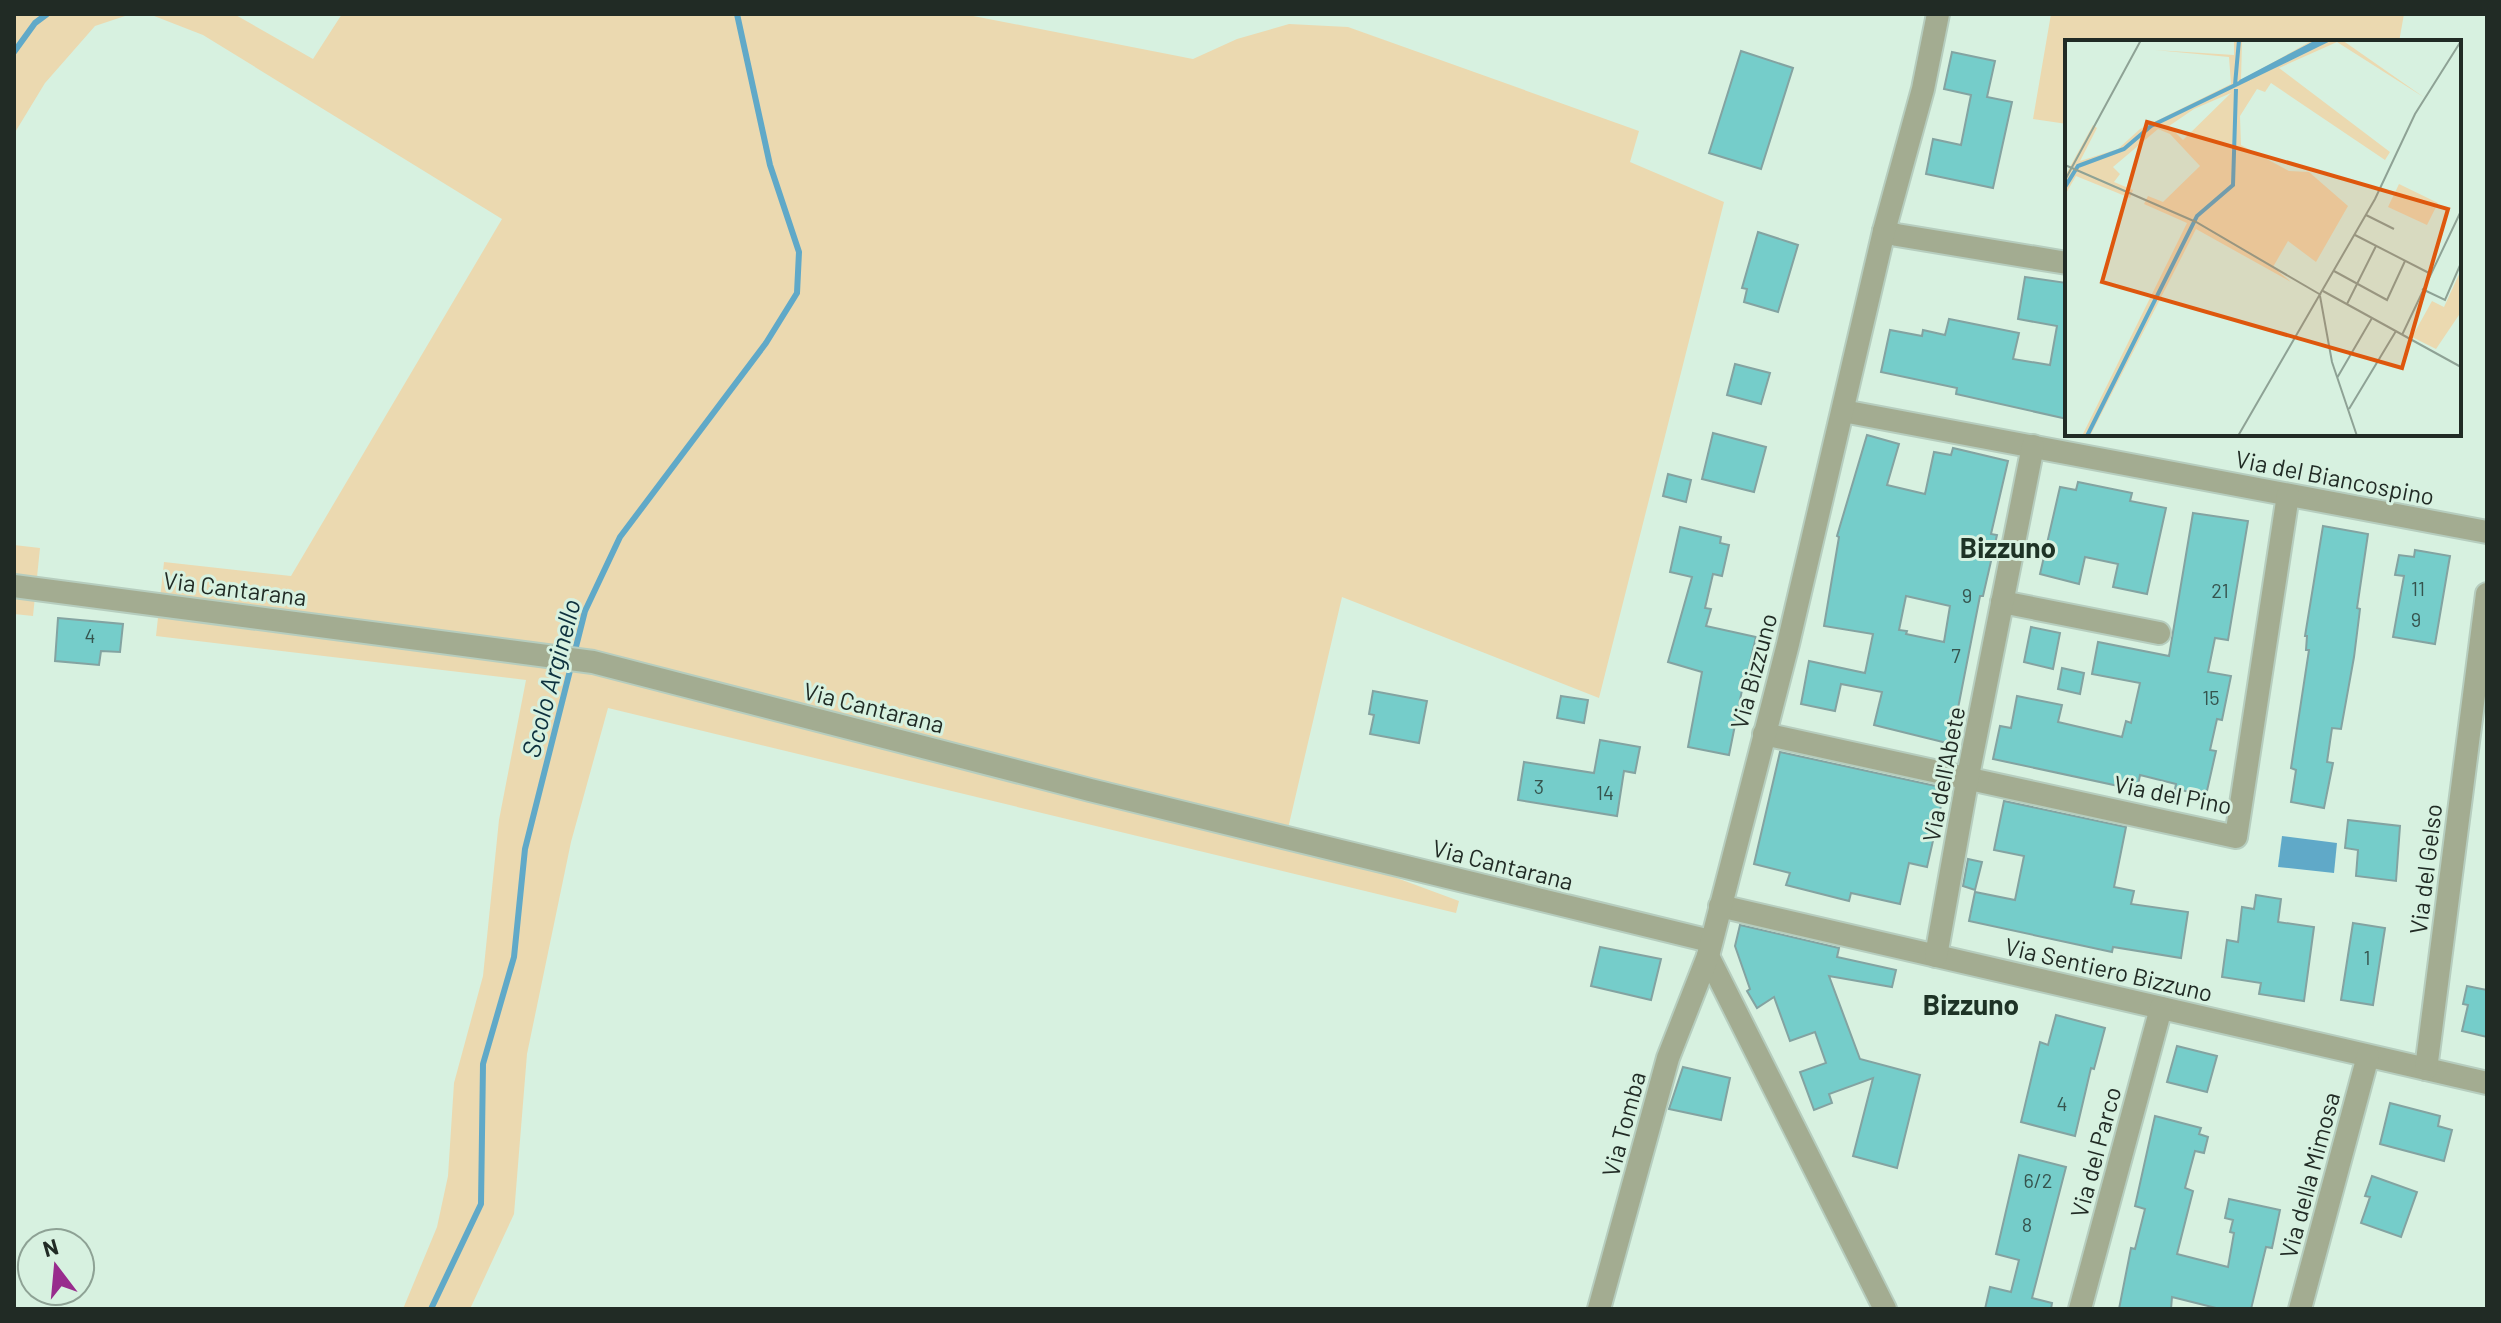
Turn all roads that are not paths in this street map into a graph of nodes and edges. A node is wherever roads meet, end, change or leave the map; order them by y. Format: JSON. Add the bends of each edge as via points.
{"nodes":[{"id":1,"x":1938,"y":14,"type":"edge"},
{"id":2,"x":1884,"y":231,"type":"junction"},
{"id":3,"x":2065,"y":263,"type":"edge"},
{"id":4,"x":1843,"y":411,"type":"junction"},
{"id":5,"x":2033,"y":446,"type":"junction"},
{"id":6,"x":2288,"y":495,"type":"junction"},
{"id":7,"x":2487,"y":532,"type":"edge"},
{"id":8,"x":14,"y":586,"type":"edge"},
{"id":9,"x":2487,"y":594,"type":"edge"},
{"id":10,"x":2002,"y":602,"type":"junction"},
{"id":11,"x":2159,"y":633,"type":"dead end"},
{"id":12,"x":2482,"y":677,"type":"edge"},
{"id":13,"x":1764,"y":734,"type":"junction"},
{"id":14,"x":1968,"y":776,"type":"junction"},
{"id":15,"x":1720,"y":906,"type":"junction"},
{"id":16,"x":1709,"y":948,"type":"junction"},
{"id":17,"x":1936,"y":956,"type":"junction"},
{"id":18,"x":2161,"y":1008,"type":"junction"},
{"id":19,"x":2368,"y":1056,"type":"junction"},
{"id":20,"x":2426,"y":1069,"type":"junction"},
{"id":21,"x":2487,"y":1083,"type":"edge"},
{"id":22,"x":1599,"y":1309,"type":"edge"},
{"id":23,"x":1885,"y":1309,"type":"edge"},
{"id":24,"x":2080,"y":1309,"type":"edge"},
{"id":25,"x":2300,"y":1309,"type":"edge"}],
"edges":[{"from":1,"to":2,"type":"street","name":"Via Bizzuno"},
{"from":2,"to":3,"type":"street"},
{"from":2,"to":4,"type":"street","name":"Via Bizzuno"},
{"from":4,"to":5,"type":"street","name":"Via del Biancospino"},
{"from":4,"to":13,"type":"street","name":"Via Bizzuno"},
{"from":5,"to":6,"type":"street","name":"Via del Biancospino"},
{"from":5,"to":10,"type":"street","name":"Via dell'Abete"},
{"from":6,"to":7,"type":"street","name":"Via del Biancospino"},
{"from":6,"to":14,"type":"street","name":"Via del Pino","via":[[2236,837]]},
{"from":8,"to":16,"type":"street","name":"Via Cantarana","via":[[573,658]]},
{"from":9,"to":12,"type":"street","name":"Via del Gelso"},
{"from":10,"to":11,"type":"street"},
{"from":10,"to":14,"type":"street","name":"Via dell'Abete"},
{"from":12,"to":20,"type":"street","name":"Via del Gelso"},
{"from":13,"to":14,"type":"street","name":"Via del Pino"},
{"from":13,"to":15,"type":"street","name":"Via Bizzuno"},
{"from":14,"to":17,"type":"street","name":"Via dell'Abete"},
{"from":15,"to":16,"type":"street","name":"Via Bizzuno"},
{"from":15,"to":17,"type":"street","name":"Via Sentiero Bizzuno"},
{"from":16,"to":22,"type":"street","name":"Via Tomba","via":[[1668,1058]]},
{"from":16,"to":23,"type":"street"},
{"from":17,"to":18,"type":"street","name":"Via Sentiero Bizzuno"},
{"from":18,"to":19,"type":"street","name":"Via Sentiero Bizzuno"},
{"from":18,"to":24,"type":"street","name":"Via del Parco"},
{"from":19,"to":20,"type":"street","name":"Via Sentiero Bizzuno"},
{"from":19,"to":25,"type":"street","name":"Via della Mimosa"},
{"from":20,"to":21,"type":"street","name":"Via Sentiero Bizzuno"}]}
